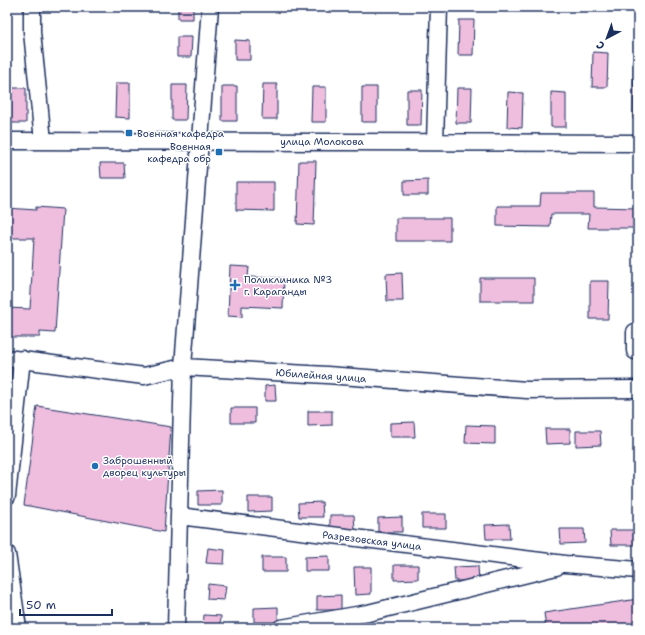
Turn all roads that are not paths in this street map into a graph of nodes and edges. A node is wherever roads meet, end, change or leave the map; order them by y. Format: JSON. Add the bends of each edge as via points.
{"nodes":[{"id":1,"x":32,"y":7,"type":"edge"},
{"id":2,"x":210,"y":7,"type":"edge"},
{"id":3,"x":439,"y":7,"type":"edge"},
{"id":4,"x":7,"y":141,"type":"edge"},
{"id":5,"x":43,"y":141,"type":"junction"},
{"id":6,"x":201,"y":142,"type":"junction"},
{"id":7,"x":435,"y":142,"type":"junction"},
{"id":8,"x":638,"y":143,"type":"edge"},
{"id":9,"x":638,"y":332,"type":"edge"},
{"id":10,"x":636,"y":351,"type":"dead end"},
{"id":11,"x":15,"y":358,"type":"edge"},
{"id":12,"x":183,"y":367,"type":"junction"},
{"id":13,"x":638,"y":389,"type":"edge"},
{"id":14,"x":7,"y":496,"type":"edge"},
{"id":15,"x":179,"y":516,"type":"junction"},
{"id":16,"x":7,"y":554,"type":"edge"},
{"id":17,"x":565,"y":564,"type":"junction"},
{"id":18,"x":638,"y":570,"type":"edge"},
{"id":19,"x":18,"y":628,"type":"edge"},
{"id":20,"x":176,"y":628,"type":"edge"},
{"id":21,"x":281,"y":628,"type":"edge"}],
"edges":[{"from":1,"to":5,"type":"street","via":[[32,32]]},
{"from":2,"to":6,"type":"street"},
{"from":3,"to":7,"type":"street"},
{"from":4,"to":5,"type":"street","name":"улица Молокова"},
{"from":5,"to":6,"type":"street","name":"улица Молокова"},
{"from":6,"to":7,"type":"street","name":"улица Молокова"},
{"from":6,"to":12,"type":"street"},
{"from":7,"to":8,"type":"street","name":"улица Молокова"},
{"from":9,"to":10,"type":"street","via":[[635,332]]},
{"from":11,"to":12,"type":"street","name":"Юбилейная улица","via":[[144,376]]},
{"from":11,"to":14,"type":"street"},
{"from":12,"to":13,"type":"street","name":"Юбилейная улица","via":[[527,390]]},
{"from":12,"to":15,"type":"street"},
{"from":15,"to":17,"type":"street","name":"Разрезовская улица"},
{"from":15,"to":20,"type":"street"},
{"from":16,"to":19,"type":"street"},
{"from":17,"to":18,"type":"street","name":"Разрезовская улица"},
{"from":17,"to":21,"type":"street","name":"Разрезовская улица","via":[[368,613]]}]}
